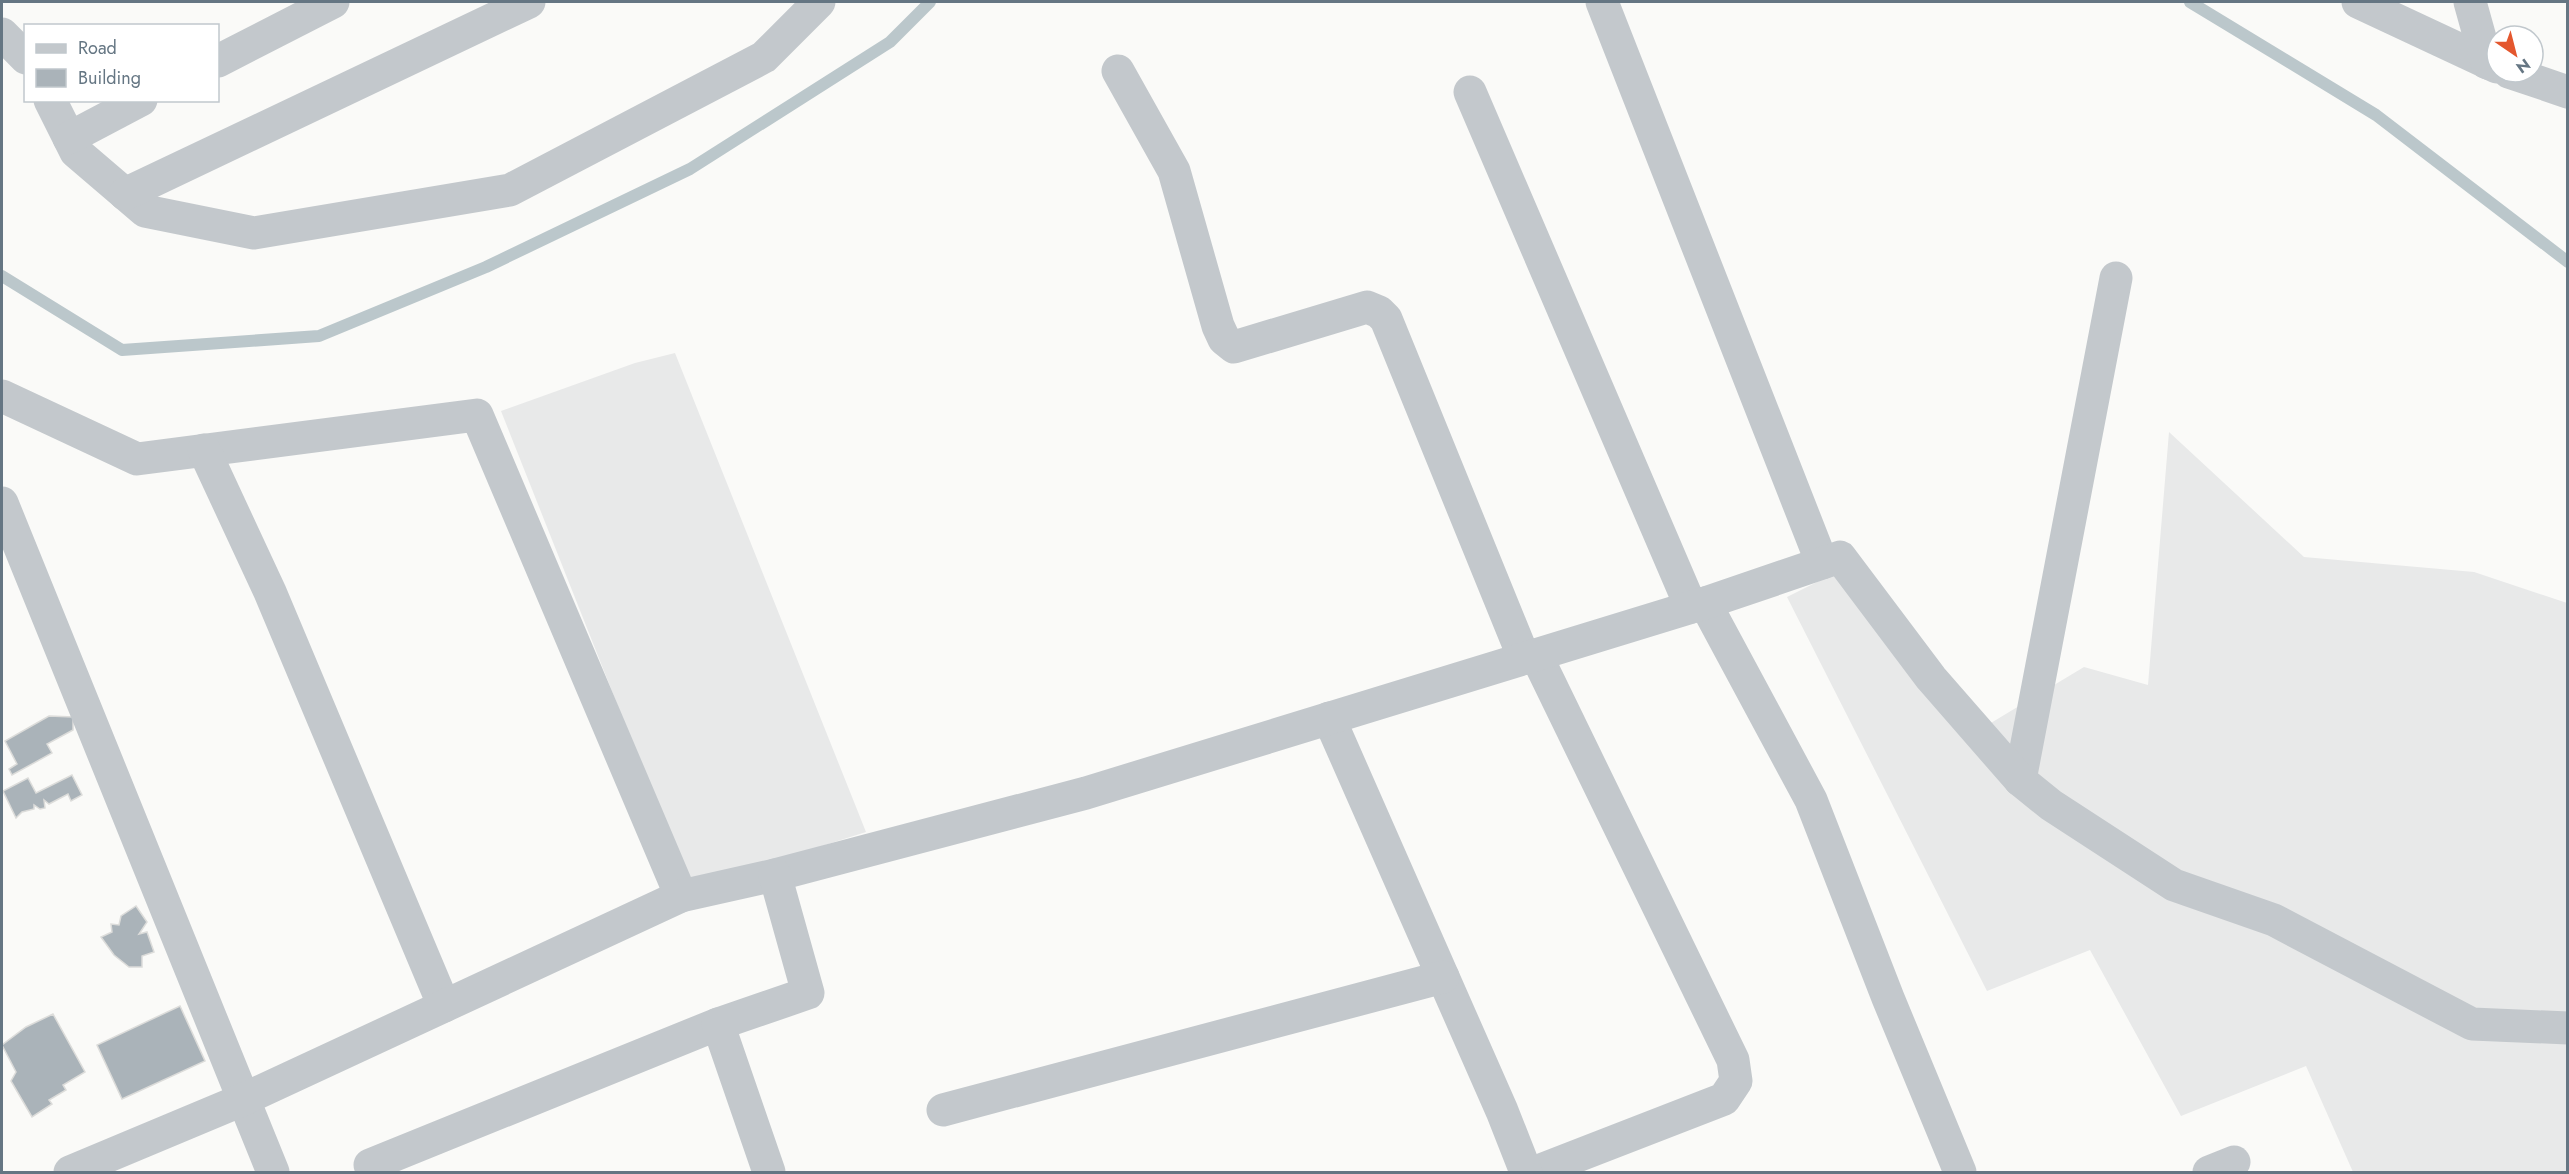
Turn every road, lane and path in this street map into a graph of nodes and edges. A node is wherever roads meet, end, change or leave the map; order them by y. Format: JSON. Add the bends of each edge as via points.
{"nodes":[{"id":1,"x":333,"y":2,"type":"edge"},
{"id":2,"x":529,"y":2,"type":"edge"},
{"id":3,"x":819,"y":2,"type":"edge"},
{"id":4,"x":1602,"y":2,"type":"edge"},
{"id":5,"x":2358,"y":2,"type":"edge"},
{"id":6,"x":2470,"y":2,"type":"edge"},
{"id":7,"x":2,"y":34,"type":"edge"},
{"id":8,"x":2485,"y":37,"type":"edge"},
{"id":9,"x":24,"y":56,"type":"edge"},
{"id":10,"x":219,"y":60,"type":"edge"},
{"id":11,"x":2485,"y":61,"type":"edge"},
{"id":12,"x":1118,"y":71,"type":"dead end"},
{"id":13,"x":2544,"y":84,"type":"edge"},
{"id":14,"x":1470,"y":92,"type":"dead end"},
{"id":15,"x":2568,"y":93,"type":"edge"},
{"id":16,"x":51,"y":102,"type":"edge"},
{"id":17,"x":137,"y":102,"type":"edge"},
{"id":18,"x":69,"y":138,"type":"junction"},
{"id":19,"x":125,"y":194,"type":"junction"},
{"id":20,"x":2116,"y":278,"type":"dead end"},
{"id":21,"x":2,"y":396,"type":"edge"},
{"id":22,"x":204,"y":450,"type":"junction"},
{"id":23,"x":2,"y":503,"type":"edge"},
{"id":24,"x":1822,"y":563,"type":"junction"},
{"id":25,"x":1698,"y":605,"type":"junction"},
{"id":26,"x":1530,"y":657,"type":"junction"},
{"id":27,"x":1329,"y":718,"type":"junction"},
{"id":28,"x":2020,"y":780,"type":"junction"},
{"id":29,"x":775,"y":876,"type":"junction"},
{"id":30,"x":681,"y":896,"type":"junction"},
{"id":31,"x":1443,"y":977,"type":"junction"},
{"id":32,"x":444,"y":1006,"type":"junction"},
{"id":33,"x":718,"y":1024,"type":"junction"},
{"id":34,"x":2568,"y":1028,"type":"edge"},
{"id":35,"x":242,"y":1100,"type":"junction"},
{"id":36,"x":944,"y":1110,"type":"dead end"},
{"id":37,"x":370,"y":1165,"type":"dead end"},
{"id":38,"x":70,"y":1173,"type":"edge"},
{"id":39,"x":273,"y":1173,"type":"edge"},
{"id":40,"x":769,"y":1173,"type":"edge"},
{"id":41,"x":1526,"y":1173,"type":"edge"},
{"id":42,"x":1536,"y":1173,"type":"edge"},
{"id":43,"x":1960,"y":1173,"type":"edge"}],
"edges":[{"from":1,"to":10,"type":"street"},
{"from":2,"to":19,"type":"street"},
{"from":3,"to":19,"type":"street","via":[[764,57],[510,190],[254,232],[145,211]]},
{"from":4,"to":24,"type":"street"},
{"from":5,"to":11,"type":"street"},
{"from":6,"to":8,"type":"street"},
{"from":7,"to":9,"type":"street"},
{"from":12,"to":26,"type":"street","via":[[1174,171],[1224,339],[1234,347],[1367,307],[1386,319]]},
{"from":13,"to":15,"type":"street"},
{"from":14,"to":25,"type":"street"},
{"from":16,"to":18,"type":"street"},
{"from":17,"to":18,"type":"street"},
{"from":18,"to":19,"type":"street","via":[[76,152]]},
{"from":20,"to":28,"type":"street"},
{"from":21,"to":22,"type":"street","via":[[137,459]]},
{"from":22,"to":30,"type":"street","via":[[477,415]]},
{"from":22,"to":32,"type":"street","via":[[270,592]]},
{"from":23,"to":35,"type":"street"},
{"from":24,"to":25,"type":"street"},
{"from":24,"to":28,"type":"street","via":[[1840,557],[1930,678]]},
{"from":25,"to":26,"type":"street"},
{"from":25,"to":43,"type":"street","via":[[1811,800]]},
{"from":26,"to":27,"type":"street"},
{"from":26,"to":42,"type":"street","via":[[1733,1060],[1736,1081],[1724,1099]]},
{"from":27,"to":29,"type":"street","via":[[1086,793]]},
{"from":27,"to":31,"type":"street"},
{"from":28,"to":34,"type":"street","via":[[2051,806],[2174,885],[2274,920],[2472,1024]]},
{"from":29,"to":30,"type":"street"},
{"from":29,"to":33,"type":"street","via":[[808,993]]},
{"from":30,"to":32,"type":"street"},
{"from":31,"to":36,"type":"street"},
{"from":31,"to":41,"type":"street"},
{"from":32,"to":35,"type":"street"},
{"from":33,"to":37,"type":"street"},
{"from":33,"to":40,"type":"street"},
{"from":35,"to":38,"type":"street"},
{"from":35,"to":39,"type":"street"}]}
